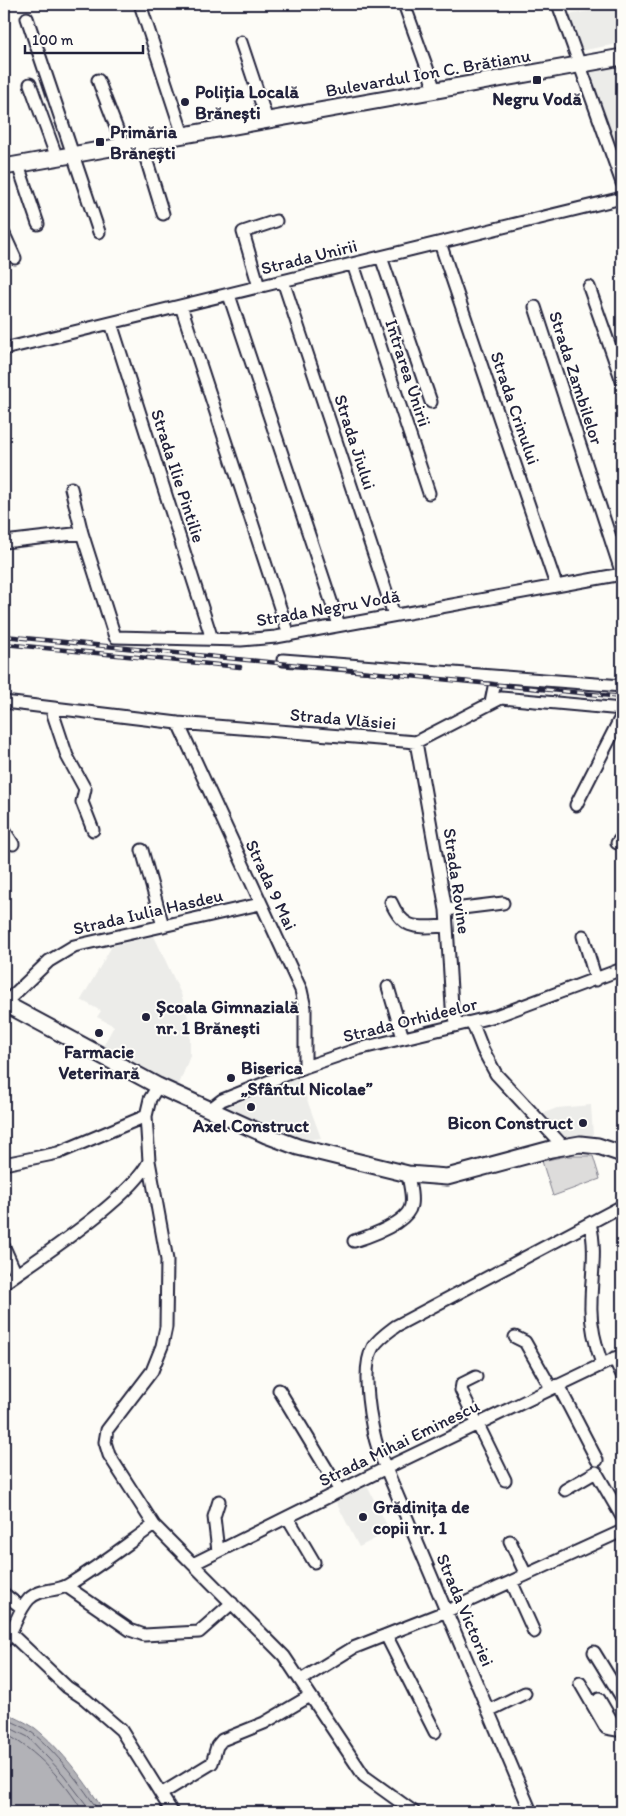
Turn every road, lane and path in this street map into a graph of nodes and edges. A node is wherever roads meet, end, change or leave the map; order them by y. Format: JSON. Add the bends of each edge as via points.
{"nodes":[{"id":1,"x":140,"y":4,"type":"edge"},
{"id":2,"x":404,"y":4,"type":"edge"},
{"id":3,"x":558,"y":4,"type":"edge"},
{"id":4,"x":27,"y":18,"type":"dead end"},
{"id":5,"x":241,"y":42,"type":"dead end"},
{"id":6,"x":622,"y":57,"type":"edge"},
{"id":7,"x":578,"y":65,"type":"junction"},
{"id":8,"x":98,"y":80,"type":"dead end"},
{"id":9,"x":30,"y":84,"type":"dead end"},
{"id":10,"x":435,"y":90,"type":"junction"},
{"id":11,"x":267,"y":120,"type":"junction"},
{"id":12,"x":183,"y":135,"type":"junction"},
{"id":13,"x":141,"y":142,"type":"junction"},
{"id":14,"x":123,"y":145,"type":"junction"},
{"id":15,"x":74,"y":155,"type":"junction"},
{"id":16,"x":57,"y":158,"type":"junction"},
{"id":17,"x":11,"y":166,"type":"edge"},
{"id":18,"x":622,"y":183,"type":"edge"},
{"id":19,"x":622,"y":198,"type":"edge"},
{"id":20,"x":163,"y":214,"type":"dead end"},
{"id":21,"x":276,"y":221,"type":"dead end"},
{"id":22,"x":38,"y":224,"type":"dead end"},
{"id":23,"x":99,"y":232,"type":"dead end"},
{"id":24,"x":4,"y":234,"type":"edge"},
{"id":25,"x":440,"y":243,"type":"junction"},
{"id":26,"x":381,"y":257,"type":"junction"},
{"id":27,"x":15,"y":258,"type":"dead end"},
{"id":28,"x":353,"y":264,"type":"junction"},
{"id":29,"x":283,"y":281,"type":"junction"},
{"id":30,"x":259,"y":287,"type":"junction"},
{"id":31,"x":589,"y":287,"type":"dead end"},
{"id":32,"x":229,"y":295,"type":"junction"},
{"id":33,"x":181,"y":306,"type":"junction"},
{"id":34,"x":535,"y":307,"type":"dead end"},
{"id":35,"x":111,"y":323,"type":"junction"},
{"id":36,"x":4,"y":349,"type":"edge"},
{"id":37,"x":622,"y":381,"type":"edge"},
{"id":38,"x":431,"y":402,"type":"dead end"},
{"id":39,"x":71,"y":488,"type":"dead end"},
{"id":40,"x":429,"y":493,"type":"dead end"},
{"id":41,"x":82,"y":534,"type":"junction"},
{"id":42,"x":4,"y":542,"type":"edge"},
{"id":43,"x":622,"y":574,"type":"edge"},
{"id":44,"x":556,"y":585,"type":"junction"},
{"id":45,"x":394,"y":615,"type":"junction"},
{"id":46,"x":339,"y":625,"type":"junction"},
{"id":47,"x":289,"y":635,"type":"junction"},
{"id":48,"x":212,"y":639,"type":"junction"},
{"id":49,"x":283,"y":660,"type":"dead end"},
{"id":50,"x":496,"y":677,"type":"junction"},
{"id":51,"x":622,"y":686,"type":"edge"},
{"id":52,"x":4,"y":702,"type":"edge"},
{"id":53,"x":491,"y":702,"type":"junction"},
{"id":54,"x":51,"y":708,"type":"junction"},
{"id":55,"x":622,"y":709,"type":"edge"},
{"id":56,"x":622,"y":715,"type":"edge"},
{"id":57,"x":178,"y":723,"type":"junction"},
{"id":58,"x":416,"y":742,"type":"junction"},
{"id":59,"x":576,"y":805,"type":"dead end"},
{"id":60,"x":4,"y":830,"type":"edge"},
{"id":61,"x":93,"y":830,"type":"dead end"},
{"id":62,"x":13,"y":844,"type":"dead end"},
{"id":63,"x":142,"y":850,"type":"dead end"},
{"id":64,"x":391,"y":902,"type":"dead end"},
{"id":65,"x":503,"y":903,"type":"dead end"},
{"id":66,"x":260,"y":904,"type":"junction"},
{"id":67,"x":446,"y":910,"type":"junction"},
{"id":68,"x":163,"y":926,"type":"junction"},
{"id":69,"x":447,"y":926,"type":"junction"},
{"id":70,"x":583,"y":936,"type":"dead end"},
{"id":71,"x":622,"y":969,"type":"edge"},
{"id":72,"x":596,"y":980,"type":"junction"},
{"id":73,"x":388,"y":987,"type":"dead end"},
{"id":74,"x":4,"y":1003,"type":"edge"},
{"id":75,"x":472,"y":1022,"type":"junction"},
{"id":76,"x":457,"y":1025,"type":"junction"},
{"id":77,"x":403,"y":1038,"type":"junction"},
{"id":78,"x":305,"y":1067,"type":"junction"},
{"id":79,"x":158,"y":1086,"type":"junction"},
{"id":80,"x":209,"y":1110,"type":"junction"},
{"id":81,"x":146,"y":1116,"type":"junction"},
{"id":82,"x":564,"y":1146,"type":"junction"},
{"id":83,"x":622,"y":1154,"type":"edge"},
{"id":84,"x":149,"y":1161,"type":"junction"},
{"id":85,"x":4,"y":1164,"type":"edge"},
{"id":86,"x":408,"y":1174,"type":"junction"},
{"id":87,"x":622,"y":1206,"type":"edge"},
{"id":88,"x":590,"y":1223,"type":"junction"},
{"id":89,"x":354,"y":1241,"type":"dead end"},
{"id":90,"x":4,"y":1248,"type":"edge"},
{"id":91,"x":16,"y":1274,"type":"junction"},
{"id":92,"x":4,"y":1284,"type":"edge"},
{"id":93,"x":515,"y":1337,"type":"dead end"},
{"id":94,"x":618,"y":1356,"type":"edge"},
{"id":95,"x":602,"y":1364,"type":"junction"},
{"id":96,"x":622,"y":1375,"type":"edge"},
{"id":97,"x":476,"y":1377,"type":"dead end"},
{"id":98,"x":554,"y":1386,"type":"junction"},
{"id":99,"x":279,"y":1390,"type":"dead end"},
{"id":100,"x":477,"y":1424,"type":"junction"},
{"id":101,"x":597,"y":1460,"type":"dead end"},
{"id":102,"x":386,"y":1468,"type":"junction"},
{"id":103,"x":505,"y":1480,"type":"dead end"},
{"id":104,"x":564,"y":1490,"type":"dead end"},
{"id":105,"x":340,"y":1491,"type":"junction"},
{"id":106,"x":219,"y":1501,"type":"dead end"},
{"id":107,"x":622,"y":1517,"type":"edge"},
{"id":108,"x":288,"y":1518,"type":"junction"},
{"id":109,"x":154,"y":1525,"type":"junction"},
{"id":110,"x":622,"y":1531,"type":"edge"},
{"id":111,"x":510,"y":1541,"type":"dead end"},
{"id":112,"x":218,"y":1551,"type":"junction"},
{"id":113,"x":314,"y":1562,"type":"dead end"},
{"id":114,"x":193,"y":1564,"type":"junction"},
{"id":115,"x":526,"y":1575,"type":"junction"},
{"id":116,"x":512,"y":1582,"type":"junction"},
{"id":117,"x":66,"y":1586,"type":"junction"},
{"id":118,"x":4,"y":1594,"type":"edge"},
{"id":119,"x":232,"y":1603,"type":"junction"},
{"id":120,"x":22,"y":1608,"type":"junction"},
{"id":121,"x":446,"y":1611,"type":"junction"},
{"id":122,"x":534,"y":1632,"type":"dead end"},
{"id":123,"x":386,"y":1635,"type":"junction"},
{"id":124,"x":7,"y":1638,"type":"edge"},
{"id":125,"x":594,"y":1652,"type":"dead end"},
{"id":126,"x":301,"y":1680,"type":"junction"},
{"id":127,"x":580,"y":1683,"type":"dead end"},
{"id":128,"x":526,"y":1693,"type":"dead end"},
{"id":129,"x":310,"y":1696,"type":"junction"},
{"id":130,"x":622,"y":1698,"type":"edge"},
{"id":131,"x":599,"y":1699,"type":"dead end"},
{"id":132,"x":488,"y":1711,"type":"junction"},
{"id":133,"x":621,"y":1731,"type":"edge"},
{"id":134,"x":435,"y":1732,"type":"dead end"},
{"id":135,"x":161,"y":1794,"type":"junction"},
{"id":136,"x":172,"y":1812,"type":"edge"},
{"id":137,"x":414,"y":1812,"type":"edge"},
{"id":138,"x":531,"y":1812,"type":"edge"}],
"edges":[{"from":1,"to":12,"type":"street"},
{"from":2,"to":10,"type":"street"},
{"from":3,"to":7,"type":"street"},
{"from":4,"to":15,"type":"street"},
{"from":5,"to":11,"type":"street"},
{"from":6,"to":7,"type":"main road","name":"Bulevardul Ion C. Brătianu"},
{"from":7,"to":10,"type":"main road","name":"Bulevardul Ion C. Brătianu"},
{"from":7,"to":18,"type":"street"},
{"from":8,"to":14,"type":"street"},
{"from":9,"to":16,"type":"street"},
{"from":10,"to":11,"type":"main road","name":"Bulevardul Ion C. Brătianu"},
{"from":11,"to":12,"type":"main road","name":"Bulevardul Ion C. Brătianu"},
{"from":12,"to":13,"type":"main road","name":"Bulevardul Ion C. Brătianu"},
{"from":13,"to":14,"type":"main road","name":"Bulevardul Ion C. Brătianu"},
{"from":13,"to":20,"type":"street"},
{"from":14,"to":15,"type":"main road","name":"Bulevardul Ion C. Brătianu"},
{"from":15,"to":16,"type":"main road","name":"Bulevardul Ion C. Brătianu"},
{"from":15,"to":23,"type":"street"},
{"from":16,"to":17,"type":"main road","name":"Bulevardul Ion C. Brătianu"},
{"from":17,"to":22,"type":"street"},
{"from":19,"to":25,"type":"street","name":"Strada Unirii"},
{"from":21,"to":30,"type":"street","via":[[243,232]]},
{"from":24,"to":27,"type":"street"},
{"from":25,"to":26,"type":"street","name":"Strada Unirii"},
{"from":25,"to":44,"type":"street","name":"Strada Crinului"},
{"from":26,"to":28,"type":"street","name":"Strada Unirii"},
{"from":26,"to":38,"type":"street"},
{"from":28,"to":29,"type":"street","name":"Strada Unirii"},
{"from":28,"to":40,"type":"street","name":"Intrarea Unirii"},
{"from":29,"to":30,"type":"street","name":"Strada Unirii"},
{"from":29,"to":45,"type":"street","name":"Strada Jiului"},
{"from":30,"to":32,"type":"street","name":"Strada Unirii"},
{"from":31,"to":37,"type":"street"},
{"from":32,"to":33,"type":"street","name":"Strada Unirii"},
{"from":32,"to":46,"type":"street"},
{"from":33,"to":35,"type":"street","name":"Strada Unirii"},
{"from":33,"to":47,"type":"street"},
{"from":34,"to":43,"type":"street","name":"Strada Zambilelor"},
{"from":35,"to":36,"type":"street","name":"Strada Unirii"},
{"from":35,"to":48,"type":"street","name":"Strada Ilie Pintilie"},
{"from":39,"to":41,"type":"street","name":"Strada Negru Vodă"},
{"from":41,"to":42,"type":"street"},
{"from":41,"to":48,"type":"street","name":"Strada Negru Vodă","via":[[115,637]]},
{"from":43,"to":44,"type":"street","name":"Strada Negru Vodă"},
{"from":44,"to":45,"type":"street","name":"Strada Negru Vodă"},
{"from":45,"to":46,"type":"street","name":"Strada Negru Vodă"},
{"from":46,"to":47,"type":"street","name":"Strada Negru Vodă"},
{"from":47,"to":48,"type":"street","name":"Strada Negru Vodă"},
{"from":49,"to":50,"type":"street"},
{"from":50,"to":51,"type":"street"},
{"from":50,"to":53,"type":"street"},
{"from":52,"to":54,"type":"street","name":"Strada Vlăsiei"},
{"from":53,"to":55,"type":"street","name":"Strada Vlăsiei","via":[[507,698]]},
{"from":53,"to":58,"type":"street","name":"Strada Vlăsiei"},
{"from":54,"to":57,"type":"street","name":"Strada Vlăsiei"},
{"from":54,"to":61,"type":"street","via":[[67,756],[84,789],[82,802]]},
{"from":56,"to":59,"type":"street"},
{"from":57,"to":58,"type":"street","name":"Strada Vlăsiei"},
{"from":57,"to":66,"type":"street","name":"Strada 9 Mai"},
{"from":58,"to":67,"type":"street","name":"Strada Rovine"},
{"from":60,"to":62,"type":"street"},
{"from":63,"to":68,"type":"street"},
{"from":64,"to":69,"type":"street","via":[[398,918],[408,925]]},
{"from":65,"to":67,"type":"street"},
{"from":66,"to":68,"type":"street","name":"Strada Iulia Hasdeu"},
{"from":66,"to":78,"type":"street","name":"Strada 9 Mai","via":[[304,998]]},
{"from":67,"to":69,"type":"street","name":"Strada Rovine"},
{"from":68,"to":74,"type":"street","name":"Strada Iulia Hasdeu","via":[[64,951]]},
{"from":69,"to":76,"type":"street","name":"Strada Rovine","via":[[452,1006]]},
{"from":70,"to":72,"type":"street"},
{"from":71,"to":72,"type":"street","name":"Strada Orhideelor"},
{"from":72,"to":75,"type":"street","name":"Strada Orhideelor","via":[[510,1012]]},
{"from":73,"to":77,"type":"street"},
{"from":74,"to":79,"type":"main road"},
{"from":75,"to":76,"type":"street","name":"Strada Orhideelor"},
{"from":75,"to":82,"type":"street","via":[[496,1074]]},
{"from":76,"to":77,"type":"street","name":"Strada Orhideelor"},
{"from":77,"to":78,"type":"street","name":"Strada Orhideelor"},
{"from":78,"to":80,"type":"street","name":"Strada Orhideelor","via":[[222,1100]]},
{"from":79,"to":80,"type":"main road"},
{"from":79,"to":81,"type":"street","via":[[150,1099]]},
{"from":80,"to":86,"type":"main road","via":[[298,1146]]},
{"from":81,"to":84,"type":"street"},
{"from":81,"to":85,"type":"street","via":[[58,1153]]},
{"from":82,"to":83,"type":"main road","via":[[589,1144]]},
{"from":82,"to":86,"type":"main road","via":[[447,1177]]},
{"from":84,"to":91,"type":"street","via":[[140,1177],[107,1207]]},
{"from":84,"to":109,"type":"street","via":[[164,1239],[168,1279],[166,1327],[152,1371],[107,1430],[105,1442],[109,1455]]},
{"from":86,"to":89,"type":"street","via":[[411,1206],[405,1217]]},
{"from":87,"to":88,"type":"street","name":"Strada Victoriei"},
{"from":88,"to":95,"type":"street","via":[[594,1256],[591,1322]]},
{"from":88,"to":102,"type":"street","name":"Strada Victoriei","via":[[382,1336],[370,1355],[368,1391],[374,1436]]},
{"from":90,"to":91,"type":"street"},
{"from":91,"to":92,"type":"street"},
{"from":93,"to":98,"type":"street","via":[[525,1342]]},
{"from":94,"to":95,"type":"street","name":"Strada Mihai Eminescu"},
{"from":94,"to":96,"type":"street"},
{"from":95,"to":98,"type":"street","name":"Strada Mihai Eminescu"},
{"from":97,"to":100,"type":"street","via":[[462,1384],[461,1390]]},
{"from":98,"to":100,"type":"street","name":"Strada Mihai Eminescu"},
{"from":98,"to":101,"type":"street"},
{"from":99,"to":105,"type":"street"},
{"from":100,"to":102,"type":"street","name":"Strada Mihai Eminescu"},
{"from":100,"to":103,"type":"street"},
{"from":102,"to":105,"type":"street","name":"Strada Mihai Eminescu"},
{"from":102,"to":121,"type":"street","name":"Strada Victoriei"},
{"from":104,"to":107,"type":"street","via":[[596,1472]]},
{"from":105,"to":108,"type":"street","name":"Strada Mihai Eminescu"},
{"from":106,"to":112,"type":"street","via":[[214,1517]]},
{"from":108,"to":112,"type":"street","name":"Strada Mihai Eminescu"},
{"from":108,"to":113,"type":"street"},
{"from":109,"to":114,"type":"street"},
{"from":109,"to":117,"type":"street"},
{"from":110,"to":115,"type":"street"},
{"from":111,"to":115,"type":"street"},
{"from":112,"to":114,"type":"street","name":"Strada Mihai Eminescu"},
{"from":114,"to":119,"type":"street"},
{"from":115,"to":116,"type":"street"},
{"from":116,"to":121,"type":"street"},
{"from":116,"to":122,"type":"street"},
{"from":117,"to":119,"type":"street","via":[[130,1630],[144,1636],[199,1632]]},
{"from":117,"to":120,"type":"street","via":[[40,1592]]},
{"from":118,"to":120,"type":"street"},
{"from":119,"to":126,"type":"street","via":[[266,1637]]},
{"from":120,"to":124,"type":"street"},
{"from":121,"to":123,"type":"street"},
{"from":121,"to":132,"type":"street","name":"Strada Victoriei"},
{"from":123,"to":126,"type":"street","via":[[353,1648]]},
{"from":123,"to":134,"type":"street"},
{"from":124,"to":135,"type":"street","via":[[121,1730]]},
{"from":125,"to":130,"type":"street"},
{"from":126,"to":129,"type":"street"},
{"from":127,"to":133,"type":"street","via":[[606,1728]]},
{"from":128,"to":132,"type":"street"},
{"from":129,"to":135,"type":"street","via":[[264,1723],[222,1740],[212,1763]]},
{"from":129,"to":137,"type":"street","via":[[364,1776]]},
{"from":131,"to":133,"type":"street"},
{"from":132,"to":138,"type":"street","name":"Strada Victoriei"},
{"from":135,"to":136,"type":"street"}]}
